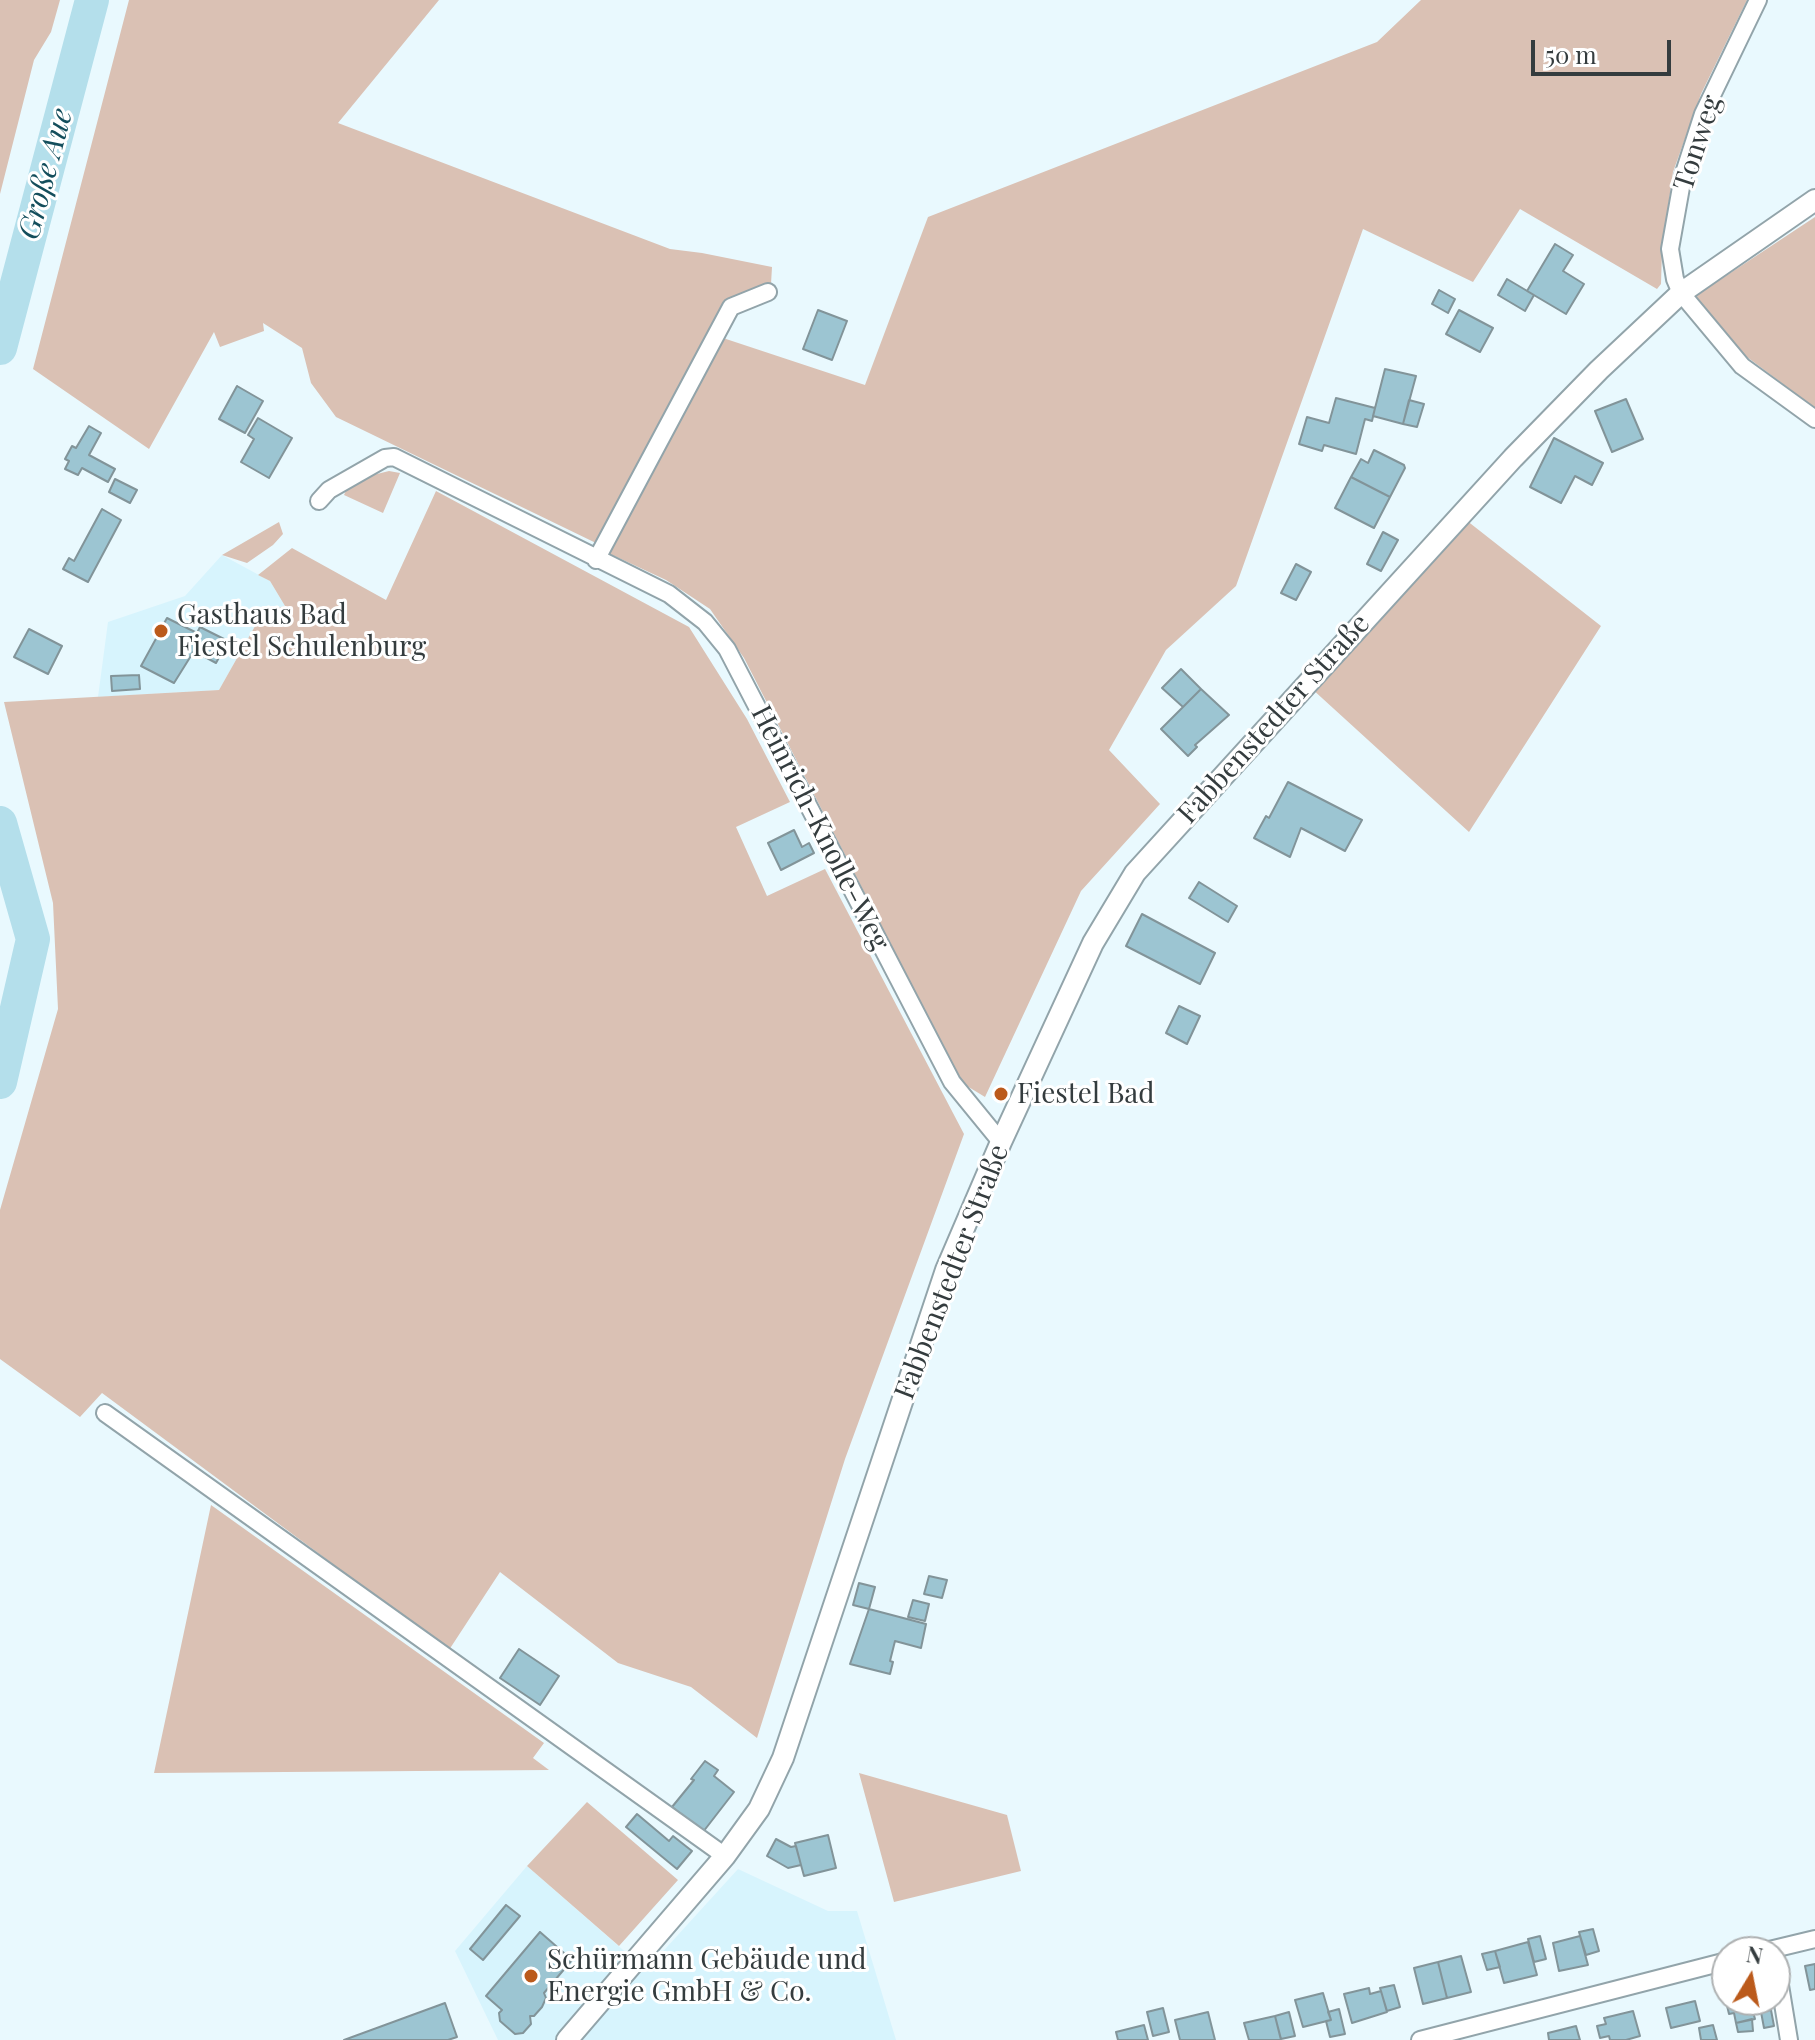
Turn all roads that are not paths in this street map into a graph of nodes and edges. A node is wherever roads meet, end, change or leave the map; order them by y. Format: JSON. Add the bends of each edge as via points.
{"nodes":[{"id":1,"x":1758,"y":0,"type":"edge"},
{"id":2,"x":1815,"y":200,"type":"edge"},
{"id":3,"x":768,"y":292,"type":"dead end"},
{"id":4,"x":1681,"y":293,"type":"junction"},
{"id":5,"x":1815,"y":419,"type":"edge"},
{"id":6,"x":319,"y":501,"type":"dead end"},
{"id":7,"x":596,"y":560,"type":"junction"},
{"id":8,"x":1001,"y":1142,"type":"junction"},
{"id":9,"x":105,"y":1413,"type":"dead end"},
{"id":10,"x":725,"y":1856,"type":"junction"},
{"id":11,"x":1815,"y":1939,"type":"edge"},
{"id":12,"x":1791,"y":1946,"type":"edge"},
{"id":13,"x":1711,"y":1965,"type":"edge"},
{"id":14,"x":1784,"y":2016,"type":"edge"},
{"id":15,"x":567,"y":2040,"type":"edge"},
{"id":16,"x":1420,"y":2040,"type":"edge"},
{"id":17,"x":1789,"y":2040,"type":"edge"}],
"edges":[{"from":1,"to":4,"type":"street","name":"Tonweg","via":[[1703,114],[1683,176],[1670,249]]},
{"from":2,"to":4,"type":"street","name":"Fabbenstedter Straße"},
{"from":3,"to":7,"type":"street","via":[[731,307]]},
{"from":4,"to":5,"type":"street","via":[[1742,366]]},
{"from":4,"to":8,"type":"street","name":"Fabbenstedter Straße","via":[[1513,458],[1135,873],[1093,943]]},
{"from":6,"to":7,"type":"street","name":"Heinrich-Knolle-Weg","via":[[329,490],[394,457]]},
{"from":7,"to":8,"type":"street","name":"Heinrich-Knolle-Weg","via":[[669,594],[705,622],[727,649],[952,1082]]},
{"from":8,"to":10,"type":"street","name":"Fabbenstedter Straße","via":[[946,1270],[783,1758],[759,1809]]},
{"from":9,"to":10,"type":"street"},
{"from":10,"to":15,"type":"street","name":"Fabbenstedter Straße"},
{"from":11,"to":12,"type":"street"},
{"from":13,"to":16,"type":"street"},
{"from":14,"to":17,"type":"street"}]}
